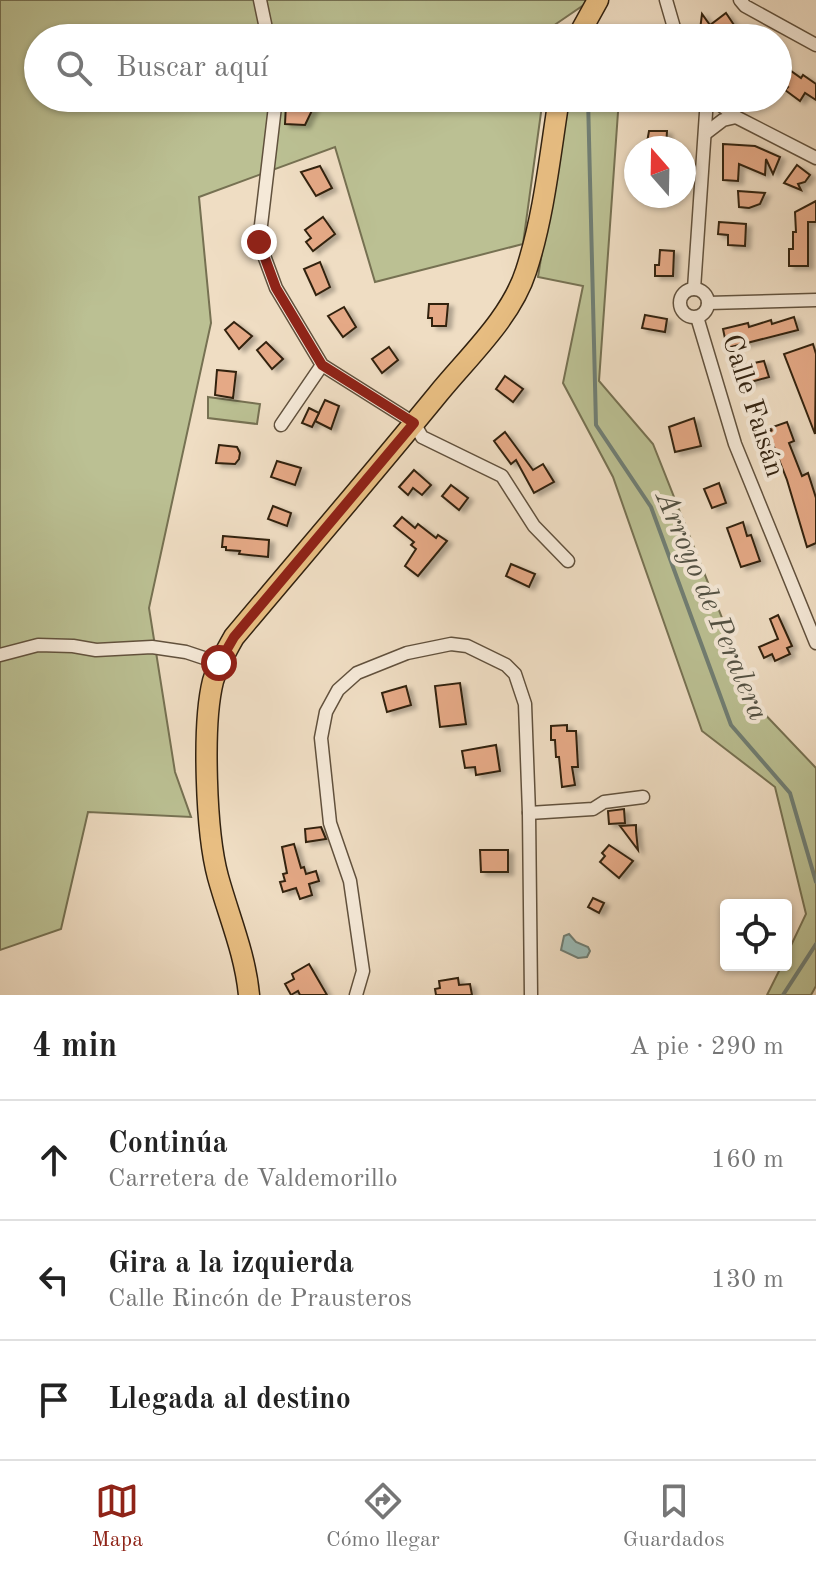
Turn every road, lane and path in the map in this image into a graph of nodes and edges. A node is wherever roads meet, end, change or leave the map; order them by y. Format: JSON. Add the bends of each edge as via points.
{"nodes":[{"id":1,"x":260,"y":0,"type":"edge"},
{"id":2,"x":598,"y":0,"type":"edge"},
{"id":3,"x":666,"y":0,"type":"edge"},
{"id":4,"x":740,"y":0,"type":"edge"},
{"id":5,"x":265,"y":24,"type":"edge"},
{"id":6,"x":585,"y":24,"type":"edge"},
{"id":7,"x":673,"y":24,"type":"edge"},
{"id":8,"x":778,"y":24,"type":"edge"},
{"id":9,"x":792,"y":32,"type":"edge"},
{"id":10,"x":816,"y":45,"type":"edge"},
{"id":11,"x":274,"y":112,"type":"edge"},
{"id":12,"x":557,"y":112,"type":"edge"},
{"id":13,"x":708,"y":112,"type":"edge"},
{"id":14,"x":729,"y":112,"type":"edge"},
{"id":15,"x":736,"y":117,"type":"junction"},
{"id":16,"x":706,"y":133,"type":"junction"},
{"id":17,"x":816,"y":158,"type":"edge"},
{"id":18,"x":694,"y":289,"type":"junction"},
{"id":19,"x":815,"y":302,"type":"edge"},
{"id":20,"x":708,"y":303,"type":"junction"},
{"id":21,"x":697,"y":317,"type":"junction"},
{"id":22,"x":322,"y":365,"type":"junction"},
{"id":23,"x":414,"y":423,"type":"junction"},
{"id":24,"x":281,"y":425,"type":"dead end"},
{"id":25,"x":568,"y":561,"type":"dead end"},
{"id":26,"x":816,"y":643,"type":"edge"},
{"id":27,"x":0,"y":655,"type":"edge"},
{"id":28,"x":219,"y":663,"type":"junction"},
{"id":29,"x":643,"y":797,"type":"dead end"},
{"id":30,"x":529,"y":813,"type":"junction"},
{"id":31,"x":249,"y":995,"type":"edge"},
{"id":32,"x":356,"y":995,"type":"edge"},
{"id":33,"x":531,"y":995,"type":"edge"}],
"edges":[{"from":1,"to":5,"type":"street"},
{"from":2,"to":6,"type":"main road"},
{"from":3,"to":7,"type":"street"},
{"from":4,"to":8,"type":"street"},
{"from":9,"to":10,"type":"street"},
{"from":11,"to":22,"type":"street","via":[[259,242],[276,288]]},
{"from":12,"to":23,"type":"main road","via":[[526,273],[493,327]]},
{"from":13,"to":16,"type":"street"},
{"from":14,"to":15,"type":"street"},
{"from":15,"to":16,"type":"street"},
{"from":15,"to":17,"type":"street"},
{"from":16,"to":18,"type":"street"},
{"from":18,"to":20,"type":"street","via":[[704,293]]},
{"from":18,"to":21,"type":"street","via":[[684,293],[680,304],[686,314]]},
{"from":19,"to":20,"type":"street"},
{"from":20,"to":21,"type":"street"},
{"from":21,"to":26,"type":"street","name":"Calle Faisán","via":[[735,444]]},
{"from":22,"to":23,"type":"street"},
{"from":22,"to":24,"type":"street"},
{"from":23,"to":25,"type":"street","via":[[422,437],[502,476],[534,526]]},
{"from":23,"to":28,"type":"main road","via":[[234,637]]},
{"from":27,"to":28,"type":"street","via":[[38,645],[152,647]]},
{"from":28,"to":31,"type":"main road","via":[[209,708],[210,841],[243,954]]},
{"from":29,"to":30,"type":"street","via":[[604,802],[593,809]]},
{"from":30,"to":32,"type":"street","via":[[525,704],[515,674],[506,665],[451,644],[407,653],[357,673],[338,690],[321,738],[330,823],[350,881],[361,956]]},
{"from":30,"to":33,"type":"street"}]}
